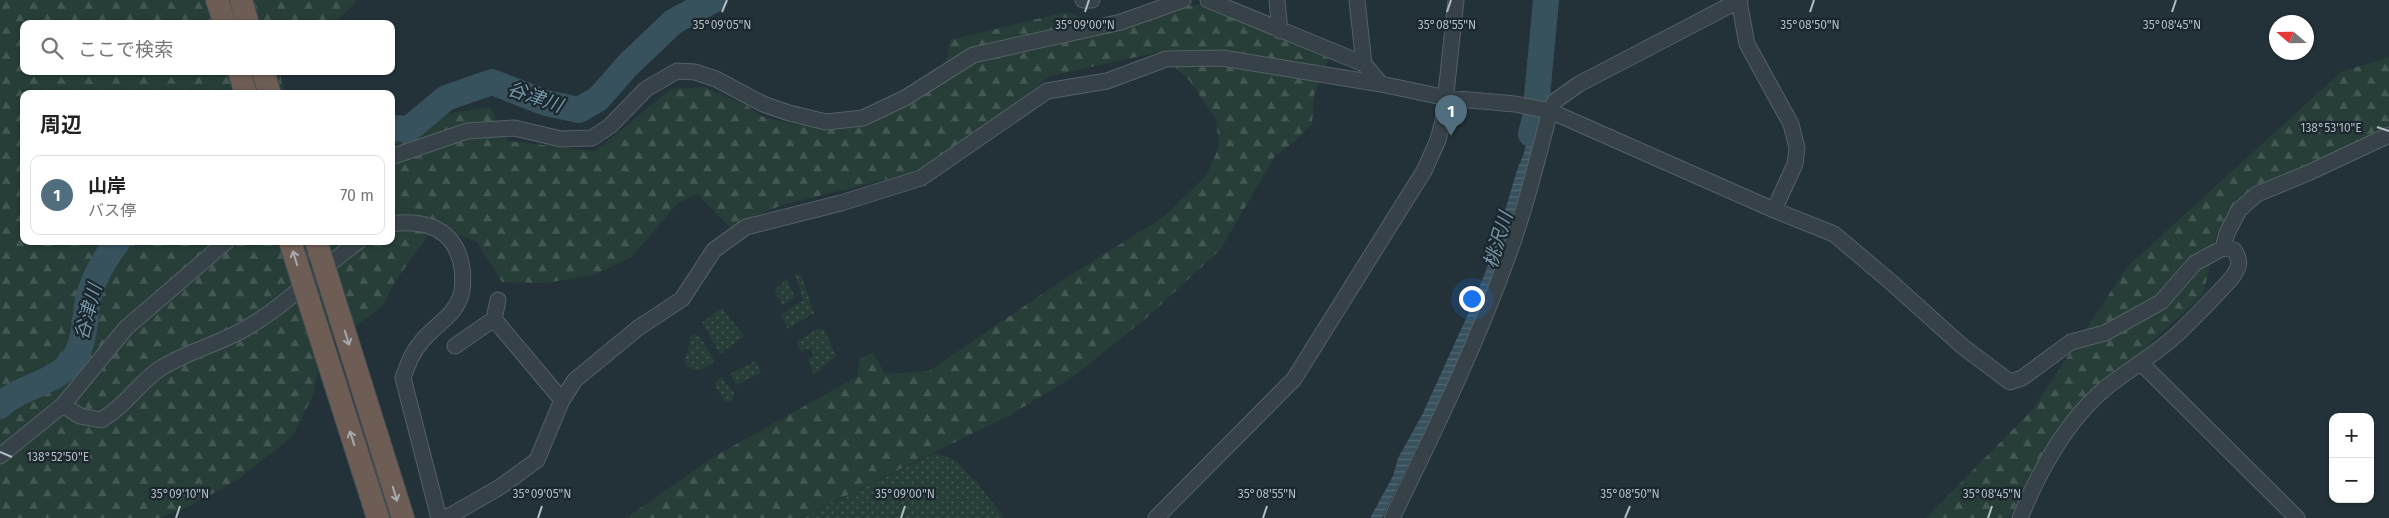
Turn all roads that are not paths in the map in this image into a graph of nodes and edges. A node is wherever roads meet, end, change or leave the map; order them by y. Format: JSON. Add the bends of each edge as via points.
{"nodes":[{"id":1,"x":217,"y":0,"type":"edge"},
{"id":2,"x":241,"y":0,"type":"edge"},
{"id":3,"x":1084,"y":0,"type":"edge"},
{"id":4,"x":1092,"y":0,"type":"edge"},
{"id":5,"x":1183,"y":0,"type":"edge"},
{"id":6,"x":1208,"y":0,"type":"edge"},
{"id":7,"x":1277,"y":0,"type":"edge"},
{"id":8,"x":1358,"y":0,"type":"edge"},
{"id":9,"x":1456,"y":0,"type":"edge"},
{"id":10,"x":1740,"y":0,"type":"edge"},
{"id":11,"x":1720,"y":6,"type":"edge"},
{"id":12,"x":224,"y":20,"type":"edge"},
{"id":13,"x":247,"y":20,"type":"edge"},
{"id":14,"x":1280,"y":31,"type":"junction"},
{"id":15,"x":1364,"y":64,"type":"junction"},
{"id":16,"x":240,"y":75,"type":"edge"},
{"id":17,"x":264,"y":75,"type":"edge"},
{"id":18,"x":1381,"y":84,"type":"junction"},
{"id":19,"x":245,"y":90,"type":"edge"},
{"id":20,"x":269,"y":90,"type":"edge"},
{"id":21,"x":1447,"y":98,"type":"junction"},
{"id":22,"x":1550,"y":111,"type":"junction"},
{"id":23,"x":2389,"y":135,"type":"edge"},
{"id":24,"x":395,"y":156,"type":"edge"},
{"id":25,"x":1774,"y":210,"type":"junction"},
{"id":26,"x":395,"y":223,"type":"edge"},
{"id":27,"x":222,"y":245,"type":"edge"},
{"id":28,"x":291,"y":245,"type":"edge"},
{"id":29,"x":317,"y":245,"type":"edge"},
{"id":30,"x":354,"y":245,"type":"edge"},
{"id":31,"x":2223,"y":248,"type":"junction"},
{"id":32,"x":498,"y":300,"type":"dead end"},
{"id":33,"x":494,"y":319,"type":"junction"},
{"id":34,"x":455,"y":346,"type":"dead end"},
{"id":35,"x":2142,"y":364,"type":"junction"},
{"id":36,"x":562,"y":400,"type":"junction"},
{"id":37,"x":63,"y":405,"type":"junction"},
{"id":38,"x":0,"y":456,"type":"edge"},
{"id":39,"x":378,"y":518,"type":"edge"},
{"id":40,"x":403,"y":518,"type":"edge"},
{"id":41,"x":439,"y":518,"type":"edge"},
{"id":42,"x":446,"y":518,"type":"edge"},
{"id":43,"x":1156,"y":518,"type":"edge"},
{"id":44,"x":1392,"y":518,"type":"edge"},
{"id":45,"x":2020,"y":518,"type":"edge"},
{"id":46,"x":2298,"y":518,"type":"edge"}],
"edges":[{"from":1,"to":12,"type":"highway"},
{"from":2,"to":13,"type":"highway"},
{"from":3,"to":4,"type":"street"},
{"from":5,"to":24,"type":"street","via":[[1121,22],[973,55],[905,98],[863,118],[826,122],[789,114],[716,80],[695,72],[677,71],[646,89],[610,126],[592,138],[561,139],[514,128],[468,131]]},
{"from":6,"to":14,"type":"street"},
{"from":7,"to":14,"type":"street"},
{"from":8,"to":15,"type":"street"},
{"from":9,"to":21,"type":"street"},
{"from":10,"to":11,"type":"street"},
{"from":10,"to":25,"type":"street","via":[[1747,44],[1791,124],[1798,148],[1795,164]]},
{"from":11,"to":22,"type":"street","via":[[1579,84],[1555,101]]},
{"from":14,"to":15,"type":"street"},
{"from":15,"to":18,"type":"street"},
{"from":16,"to":19,"type":"highway"},
{"from":17,"to":20,"type":"highway"},
{"from":18,"to":21,"type":"street"},
{"from":18,"to":36,"type":"street","via":[[1222,58],[1166,59],[1107,82],[1047,91],[921,178],[841,203],[746,227],[714,250],[682,298],[638,328],[575,380]]},
{"from":21,"to":22,"type":"street","via":[[1515,104]]},
{"from":21,"to":43,"type":"street","via":[[1438,140],[1424,171],[1294,379]]},
{"from":22,"to":25,"type":"street"},
{"from":22,"to":44,"type":"street","via":[[1516,234],[1492,300],[1433,435]]},
{"from":23,"to":31,"type":"street","via":[[2257,194],[2239,210]]},
{"from":25,"to":31,"type":"street","via":[[1834,234],[1962,346],[2010,382],[2022,378],[2071,342],[2105,333],[2161,302],[2195,263]]},
{"from":26,"to":41,"type":"street","via":[[410,221],[431,225],[451,240],[460,256],[460,298],[446,319],[411,356],[403,378]]},
{"from":27,"to":37,"type":"street","via":[[126,328]]},
{"from":39,"to":28,"type":"highway","one_way":true,"bridge":true},
{"from":29,"to":40,"type":"highway","one_way":true,"bridge":true},
{"from":30,"to":37,"type":"street","via":[[286,301],[240,331],[159,369],[115,412],[101,420],[80,416]]},
{"from":31,"to":35,"type":"street","via":[[2234,250],[2240,258],[2239,269],[2175,336]]},
{"from":32,"to":33,"type":"street"},
{"from":33,"to":34,"type":"street"},
{"from":33,"to":36,"type":"street"},
{"from":35,"to":45,"type":"street","via":[[2108,386],[2085,408],[2058,444]]},
{"from":35,"to":46,"type":"street"},
{"from":36,"to":42,"type":"street","via":[[537,460],[500,487]]},
{"from":37,"to":38,"type":"street"}]}
